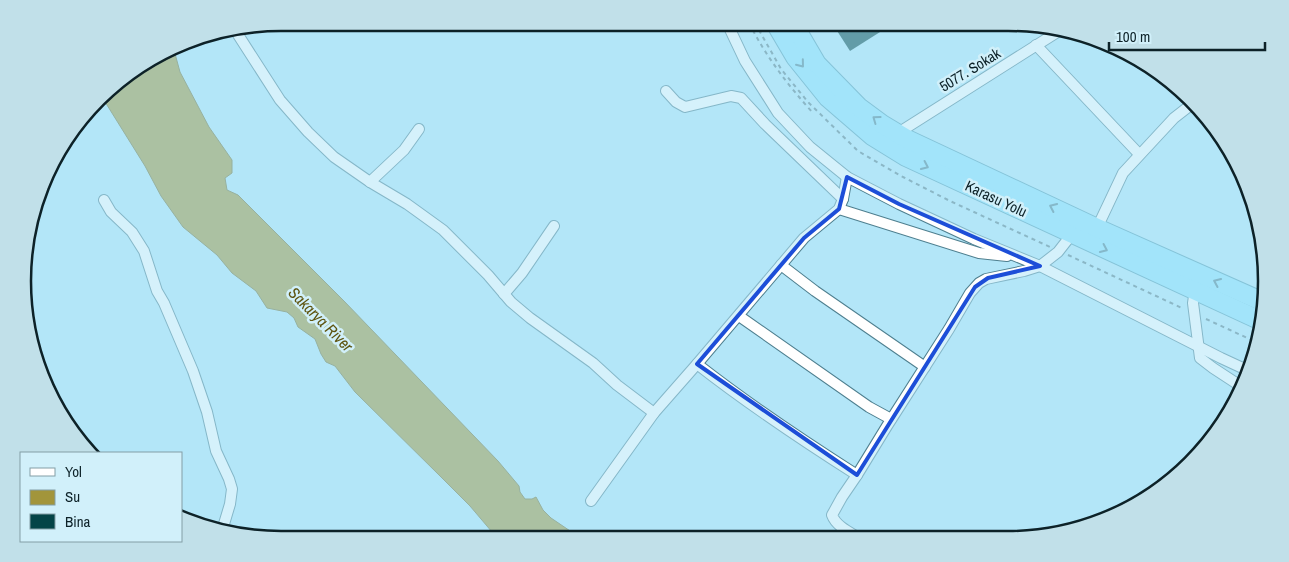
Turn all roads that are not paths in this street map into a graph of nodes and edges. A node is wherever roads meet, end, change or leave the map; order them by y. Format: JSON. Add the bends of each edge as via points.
{"nodes":[{"id":1,"x":730,"y":31,"type":"edge"},
{"id":2,"x":780,"y":31,"type":"edge"},
{"id":3,"x":798,"y":31,"type":"edge"},
{"id":4,"x":238,"y":35,"type":"edge"},
{"id":5,"x":1052,"y":35,"type":"edge"},
{"id":6,"x":1036,"y":45,"type":"junction"},
{"id":7,"x":666,"y":91,"type":"dead end"},
{"id":8,"x":1188,"y":107,"type":"edge"},
{"id":9,"x":419,"y":129,"type":"dead end"},
{"id":10,"x":898,"y":133,"type":"junction"},
{"id":11,"x":1139,"y":154,"type":"junction"},
{"id":12,"x":847,"y":177,"type":"junction"},
{"id":13,"x":370,"y":182,"type":"junction"},
{"id":14,"x":104,"y":200,"type":"dead end"},
{"id":15,"x":841,"y":204,"type":"junction"},
{"id":16,"x":554,"y":226,"type":"dead end"},
{"id":17,"x":1097,"y":228,"type":"junction"},
{"id":18,"x":1072,"y":234,"type":"junction"},
{"id":19,"x":1023,"y":259,"type":"junction"},
{"id":20,"x":782,"y":265,"type":"junction"},
{"id":21,"x":1040,"y":266,"type":"junction"},
{"id":22,"x":1195,"y":290,"type":"junction"},
{"id":23,"x":504,"y":294,"type":"junction"},
{"id":24,"x":1257,"y":300,"type":"edge"},
{"id":25,"x":739,"y":316,"type":"junction"},
{"id":26,"x":1255,"y":318,"type":"edge"},
{"id":27,"x":1199,"y":346,"type":"junction"},
{"id":28,"x":697,"y":364,"type":"junction"},
{"id":29,"x":925,"y":367,"type":"junction"},
{"id":30,"x":1242,"y":367,"type":"edge"},
{"id":31,"x":1236,"y":383,"type":"edge"},
{"id":32,"x":654,"y":413,"type":"junction"},
{"id":33,"x":891,"y":420,"type":"junction"},
{"id":34,"x":857,"y":475,"type":"junction"},
{"id":35,"x":592,"y":501,"type":"dead end"},
{"id":36,"x":224,"y":524,"type":"edge"},
{"id":37,"x":847,"y":531,"type":"edge"}],
"edges":[{"from":1,"to":12,"type":"street","via":[[778,113],[810,147]]},
{"from":2,"to":18,"type":"highway","name":"Karasu Yolu","one_way":true,"via":[[795,57],[828,98],[872,136],[906,157]]},
{"from":10,"to":3,"type":"highway","name":"Karasu Yolu","one_way":true,"via":[[859,107],[818,64]]},
{"from":4,"to":13,"type":"street","via":[[280,100],[308,132],[334,157]]},
{"from":5,"to":6,"type":"street","name":"5077. Sokak"},
{"from":6,"to":10,"type":"street","name":"5077. Sokak"},
{"from":6,"to":11,"type":"street"},
{"from":7,"to":15,"type":"street","via":[[685,107],[731,96],[741,98]]},
{"from":8,"to":11,"type":"street"},
{"from":9,"to":13,"type":"street","via":[[404,150]]},
{"from":17,"to":10,"type":"highway","name":"Karasu Yolu","one_way":true},
{"from":11,"to":17,"type":"street","via":[[1122,173]]},
{"from":12,"to":15,"type":"street"},
{"from":12,"to":19,"type":"street","via":[[974,239]]},
{"from":13,"to":23,"type":"street","via":[[443,230]]},
{"from":14,"to":36,"type":"street","via":[[144,250],[157,290],[193,371],[216,451],[232,489]]},
{"from":15,"to":19,"type":"street","via":[[980,253]]},
{"from":15,"to":20,"type":"street","via":[[804,238]]},
{"from":16,"to":23,"type":"street"},
{"from":24,"to":17,"type":"highway","name":"Karasu Yolu","one_way":true},
{"from":18,"to":21,"type":"street","via":[[1058,252]]},
{"from":18,"to":22,"type":"highway","name":"Karasu Yolu","one_way":true},
{"from":19,"to":21,"type":"street"},
{"from":20,"to":25,"type":"street"},
{"from":20,"to":29,"type":"street"},
{"from":21,"to":27,"type":"street"},
{"from":21,"to":29,"type":"street","via":[[988,278],[980,283],[970,293]]},
{"from":22,"to":26,"type":"highway","name":"Karasu Yolu"},
{"from":22,"to":27,"type":"street","via":[[1193,303]]},
{"from":23,"to":32,"type":"street","via":[[530,318],[593,363]]},
{"from":25,"to":28,"type":"street"},
{"from":25,"to":33,"type":"street"},
{"from":27,"to":30,"type":"street"},
{"from":27,"to":31,"type":"street","via":[[1200,358]]},
{"from":28,"to":32,"type":"street"},
{"from":28,"to":34,"type":"street"},
{"from":29,"to":33,"type":"street"},
{"from":32,"to":35,"type":"street"},
{"from":33,"to":34,"type":"street"},
{"from":34,"to":37,"type":"street","via":[[832,515],[835,522]]}]}
